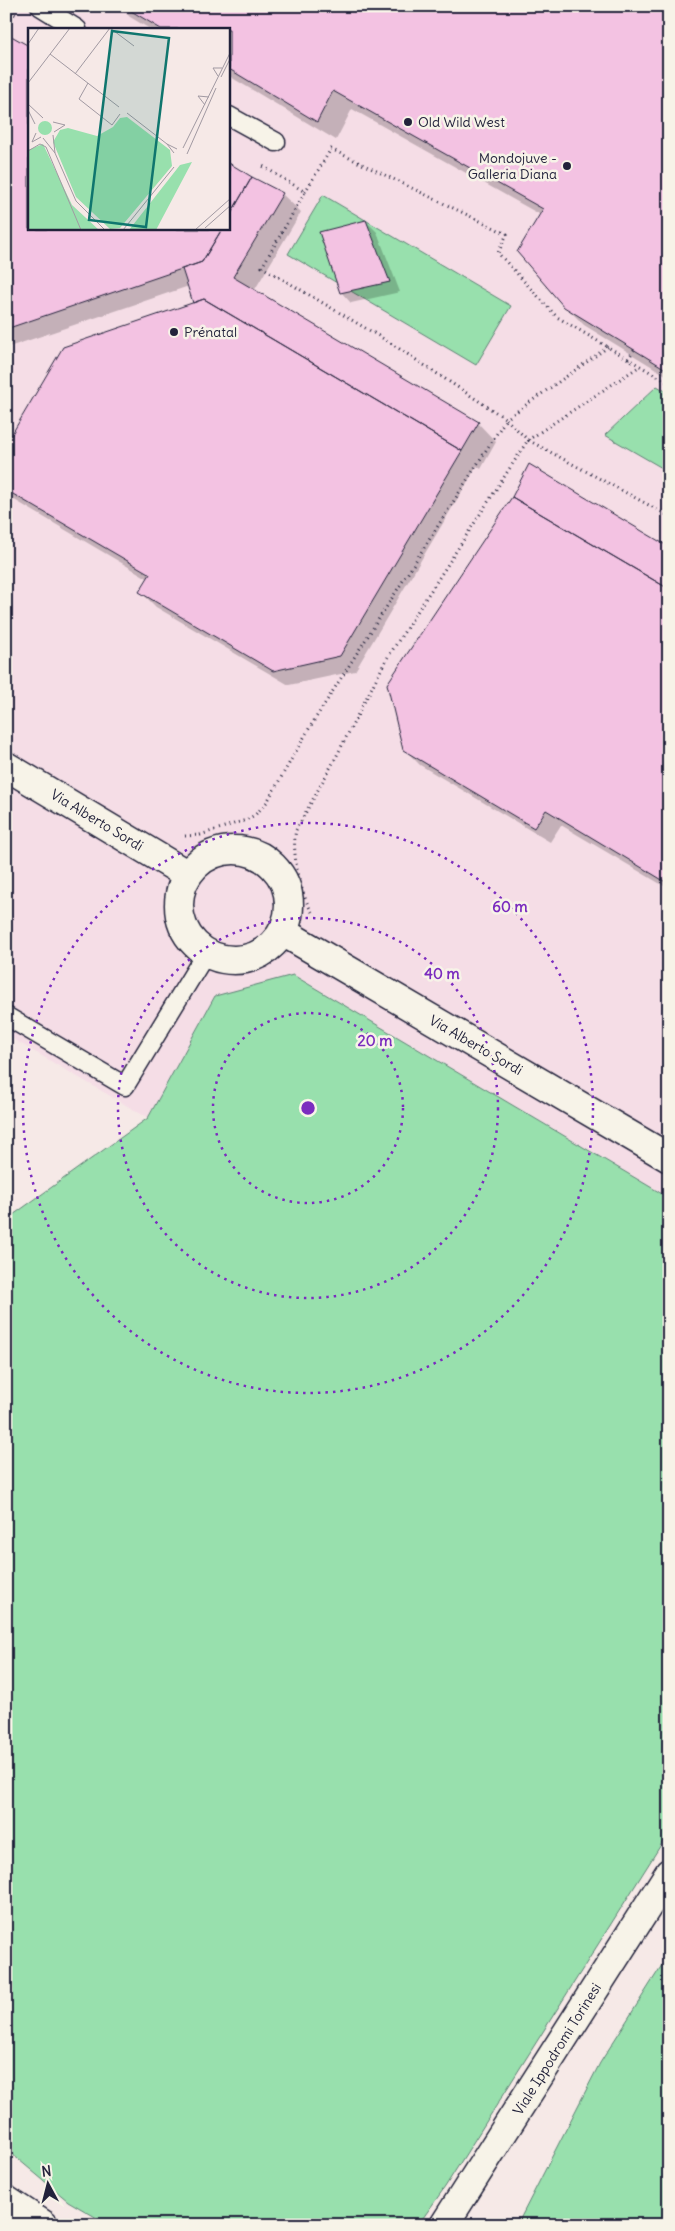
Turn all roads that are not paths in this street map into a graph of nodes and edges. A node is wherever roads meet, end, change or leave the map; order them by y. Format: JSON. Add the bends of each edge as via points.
{"nodes":[{"id":1,"x":40,"y":6,"type":"edge"},
{"id":2,"x":75,"y":28,"type":"edge"},
{"id":3,"x":230,"y":117,"type":"edge"},
{"id":4,"x":276,"y":142,"type":"dead end"},
{"id":5,"x":6,"y":766,"type":"edge"},
{"id":6,"x":188,"y":875,"type":"junction"},
{"id":7,"x":283,"y":932,"type":"junction"},
{"id":8,"x":206,"y":953,"type":"junction"},
{"id":9,"x":6,"y":1016,"type":"edge"},
{"id":10,"x":669,"y":1158,"type":"edge"},
{"id":11,"x":669,"y":1873,"type":"edge"},
{"id":12,"x":6,"y":2200,"type":"edge"},
{"id":13,"x":44,"y":2225,"type":"edge"},
{"id":14,"x":444,"y":2225,"type":"edge"}],
"edges":[{"from":1,"to":2,"type":"lane"},
{"from":3,"to":4,"type":"lane"},
{"from":5,"to":6,"type":"street","name":"Via Alberto Sordi"},
{"from":6,"to":7,"type":"street","via":[[201,862],[218,853],[236,850],[254,854],[271,863],[283,878],[289,895],[289,914]]},
{"from":6,"to":8,"type":"street","via":[[179,909],[183,926],[192,942]]},
{"from":7,"to":8,"type":"street","via":[[258,956],[240,960]]},
{"from":7,"to":10,"type":"street","name":"Via Alberto Sordi"},
{"from":8,"to":9,"type":"lane","via":[[125,1086]]},
{"from":11,"to":14,"type":"street","name":"Viale Ippodromi Torinesi"},
{"from":12,"to":13,"type":"street"}]}
